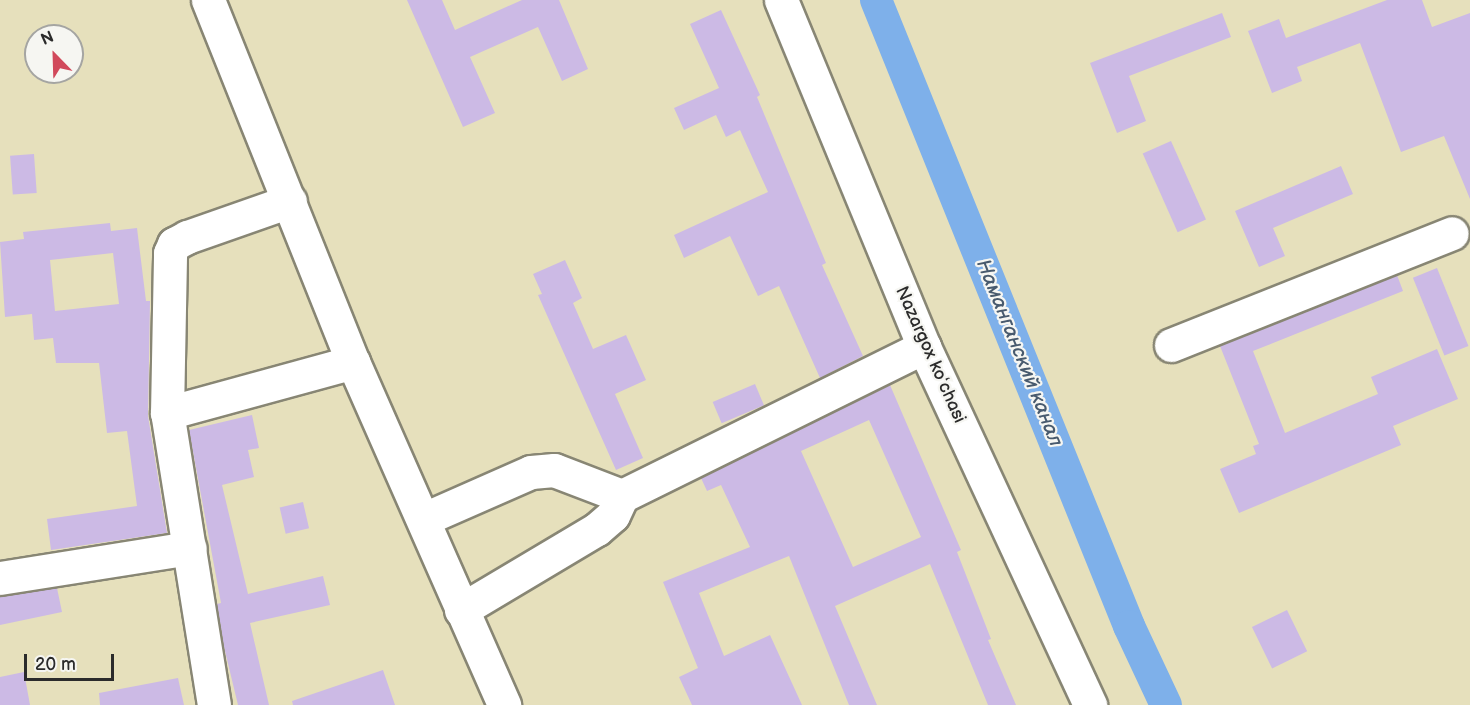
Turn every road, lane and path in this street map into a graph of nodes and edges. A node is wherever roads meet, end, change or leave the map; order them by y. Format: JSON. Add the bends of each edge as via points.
{"nodes":[{"id":1,"x":207,"y":0,"type":"edge"},
{"id":2,"x":780,"y":0,"type":"edge"},
{"id":3,"x":290,"y":201,"type":"junction"},
{"id":4,"x":1452,"y":233,"type":"dead end"},
{"id":5,"x":1171,"y":345,"type":"dead end"},
{"id":6,"x":924,"y":347,"type":"junction"},
{"id":7,"x":353,"y":362,"type":"junction"},
{"id":8,"x":167,"y":413,"type":"junction"},
{"id":9,"x":622,"y":496,"type":"junction"},
{"id":10,"x":424,"y":519,"type":"junction"},
{"id":11,"x":190,"y":548,"type":"junction"},
{"id":12,"x":0,"y":578,"type":"edge"},
{"id":13,"x":461,"y":610,"type":"junction"},
{"id":14,"x":214,"y":705,"type":"edge"},
{"id":15,"x":504,"y":705,"type":"edge"},
{"id":16,"x":1090,"y":705,"type":"edge"}],
"edges":[{"from":1,"to":3,"type":"street"},
{"from":2,"to":6,"type":"street","name":"Nazargox koʻchasi"},
{"from":3,"to":7,"type":"street"},
{"from":3,"to":8,"type":"street","via":[[174,244],[168,267]]},
{"from":4,"to":5,"type":"street"},
{"from":6,"to":9,"type":"street"},
{"from":6,"to":16,"type":"street","name":"Nazargox koʻchasi"},
{"from":7,"to":8,"type":"street"},
{"from":7,"to":10,"type":"street"},
{"from":8,"to":11,"type":"street"},
{"from":9,"to":10,"type":"street","via":[[554,470],[531,472]]},
{"from":9,"to":13,"type":"street","via":[[613,515],[602,525]]},
{"from":10,"to":13,"type":"street"},
{"from":11,"to":12,"type":"street"},
{"from":11,"to":14,"type":"street"},
{"from":13,"to":15,"type":"street"}]}
